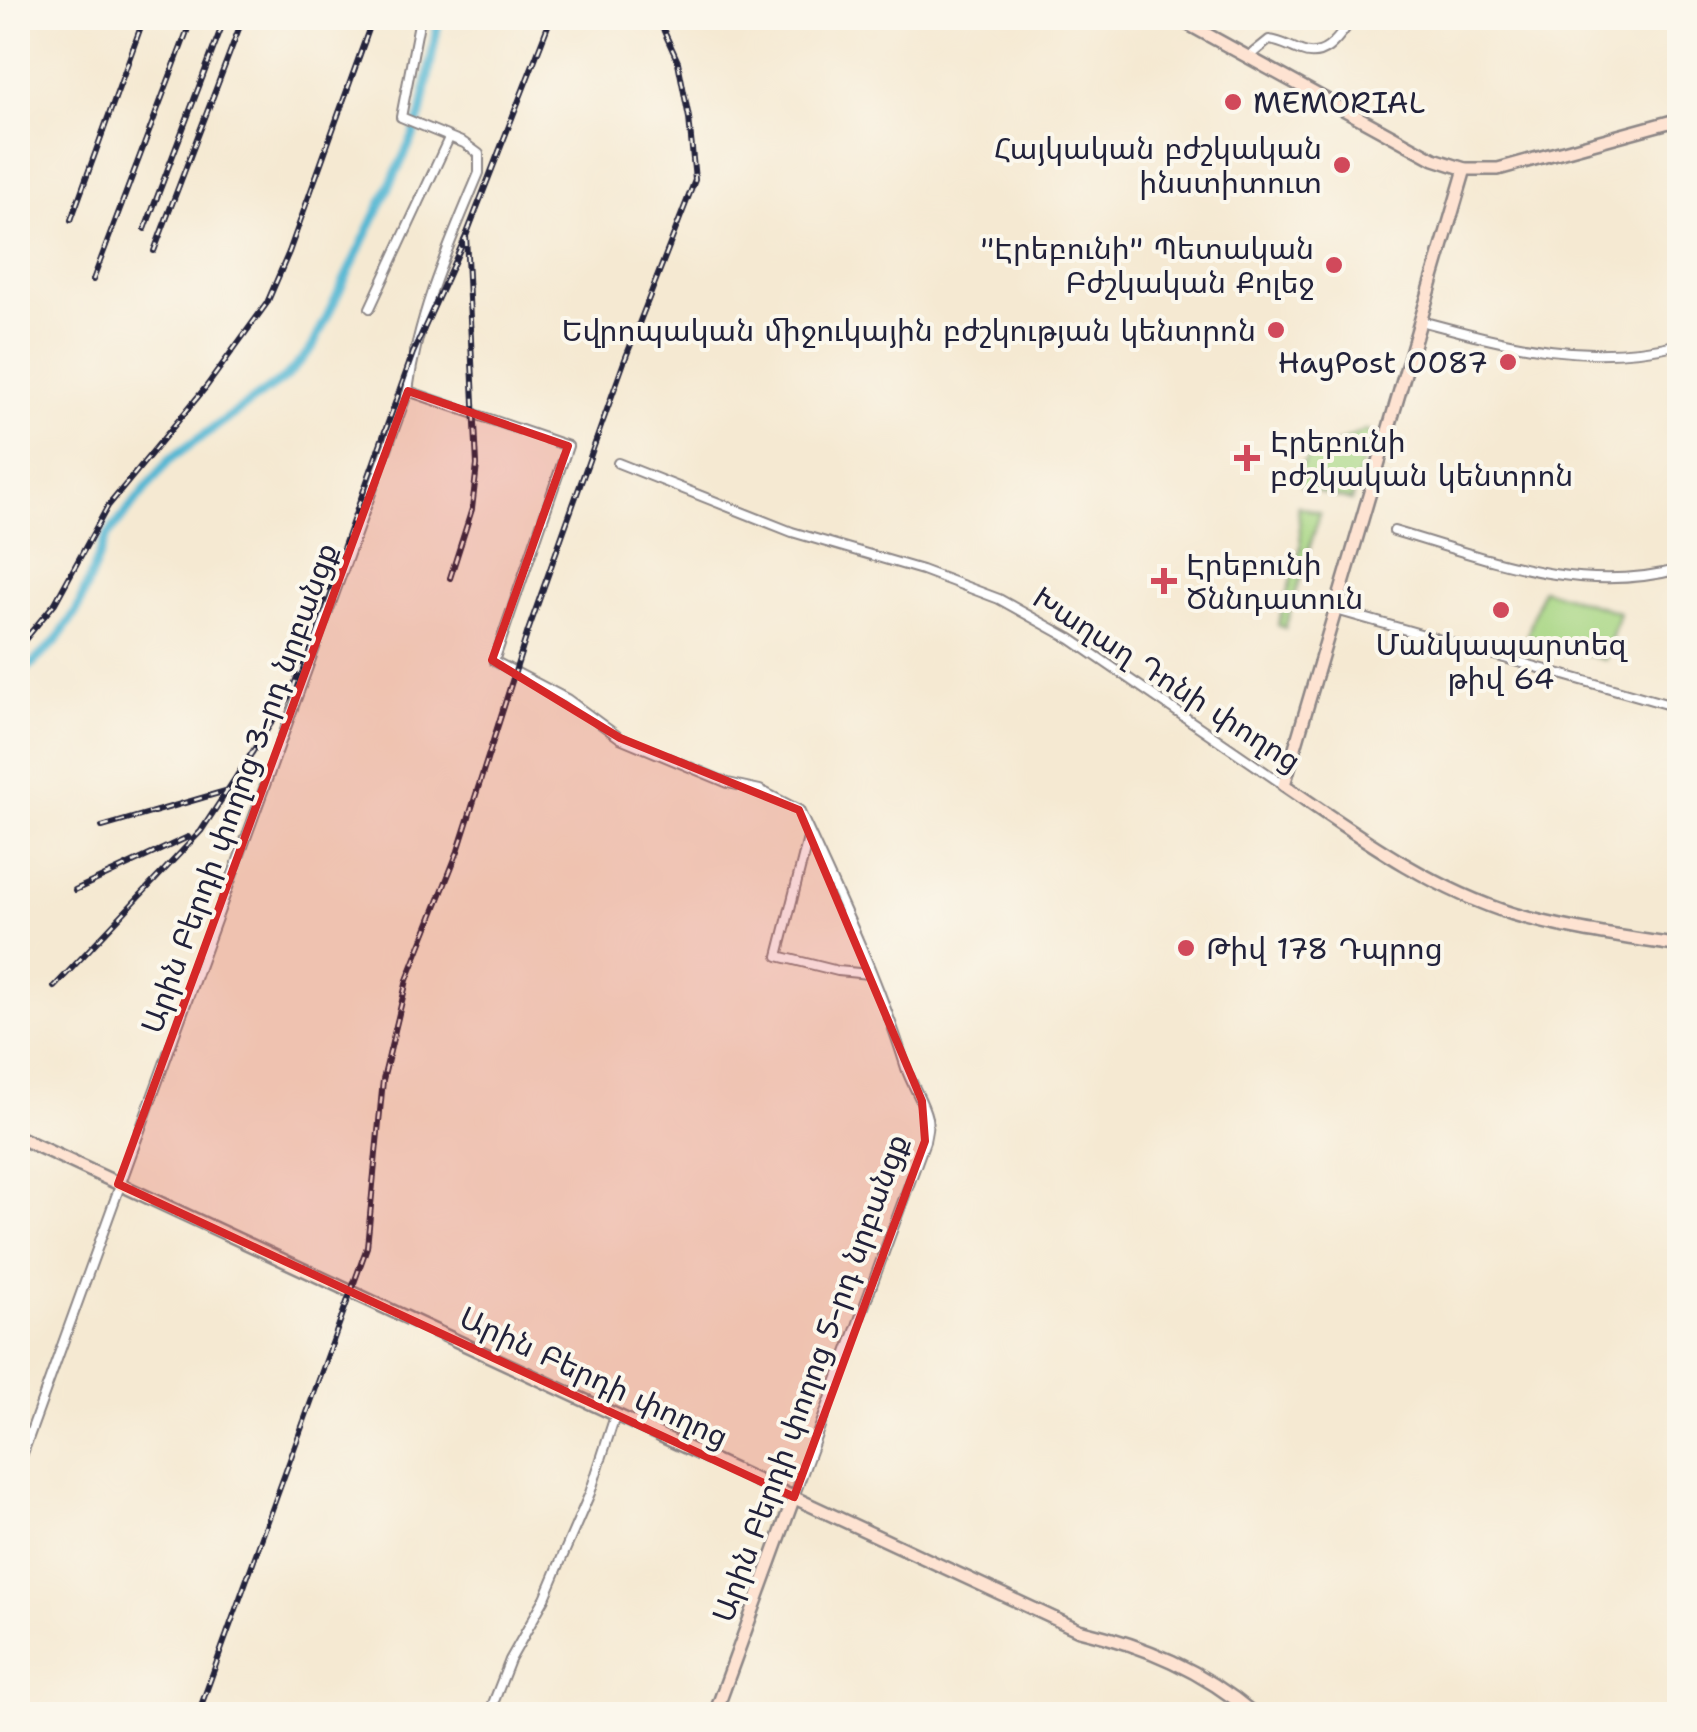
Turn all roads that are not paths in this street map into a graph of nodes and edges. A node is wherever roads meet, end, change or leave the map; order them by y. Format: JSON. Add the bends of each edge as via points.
{"nodes":[{"id":1,"x":420,"y":18,"type":"edge"},
{"id":2,"x":1179,"y":18,"type":"edge"},
{"id":3,"x":1353,"y":18,"type":"edge"},
{"id":4,"x":1248,"y":57,"type":"junction"},
{"id":5,"x":1680,"y":118,"type":"edge"},
{"id":6,"x":449,"y":138,"type":"junction"},
{"id":7,"x":1465,"y":170,"type":"junction"},
{"id":8,"x":370,"y":308,"type":"dead end"},
{"id":9,"x":1420,"y":322,"type":"junction"},
{"id":10,"x":1680,"y":344,"type":"edge"},
{"id":11,"x":408,"y":392,"type":"junction"},
{"id":12,"x":618,"y":463,"type":"dead end"},
{"id":13,"x":1394,"y":532,"type":"dead end"},
{"id":14,"x":1680,"y":569,"type":"edge"},
{"id":15,"x":1336,"y":610,"type":"junction"},
{"id":16,"x":1680,"y":708,"type":"edge"},
{"id":17,"x":1284,"y":785,"type":"junction"},
{"id":18,"x":809,"y":834,"type":"junction"},
{"id":19,"x":1680,"y":946,"type":"edge"},
{"id":20,"x":869,"y":974,"type":"junction"},
{"id":21,"x":18,"y":1138,"type":"edge"},
{"id":22,"x":118,"y":1184,"type":"junction"},
{"id":23,"x":615,"y":1416,"type":"junction"},
{"id":24,"x":18,"y":1468,"type":"edge"},
{"id":25,"x":794,"y":1497,"type":"junction"},
{"id":26,"x":489,"y":1714,"type":"edge"},
{"id":27,"x":714,"y":1714,"type":"edge"},
{"id":28,"x":1254,"y":1714,"type":"edge"}],
"edges":[{"from":1,"to":6,"type":"street","via":[[401,117]]},
{"from":2,"to":4,"type":"street"},
{"from":3,"to":4,"type":"street","via":[[1319,53],[1269,40]]},
{"from":4,"to":7,"type":"street"},
{"from":5,"to":7,"type":"street","via":[[1498,169]]},
{"from":6,"to":8,"type":"street"},
{"from":6,"to":11,"type":"street","name":"Արին Բերդի փողոց 3-րդ նրբանցք","via":[[478,154],[481,164],[430,291]]},
{"from":7,"to":9,"type":"street"},
{"from":9,"to":10,"type":"street","via":[[1552,353]]},
{"from":9,"to":15,"type":"street"},
{"from":11,"to":18,"type":"street","name":"Արին Բերդի փողոց 5-րդ նրբանցք","via":[[568,446],[494,661],[620,738],[790,804]]},
{"from":11,"to":22,"type":"street","name":"Արին Բերդի փողոց 3-րդ նրբանցք"},
{"from":12,"to":17,"type":"street","name":"Խաղաղ Դոնի փողոց","via":[[792,532],[1000,599],[1071,639]]},
{"from":13,"to":14,"type":"street","via":[[1565,578],[1626,580]]},
{"from":15,"to":16,"type":"street"},
{"from":15,"to":17,"type":"street"},
{"from":17,"to":19,"type":"street","name":"Խաղաղ Դոնի փողոց","via":[[1418,872],[1509,913]]},
{"from":18,"to":20,"type":"street","name":"Արին Բերդի փողոց 5-րդ նրբանցք"},
{"from":18,"to":20,"type":"street","via":[[778,956]]},
{"from":20,"to":25,"type":"street","name":"Արին Բերդի փողոց 5-րդ նրբանցք","via":[[929,1123]]},
{"from":21,"to":22,"type":"street","name":"Արին Բերդի փողոց"},
{"from":22,"to":23,"type":"street","name":"Արին Բերդի փողոց"},
{"from":22,"to":24,"type":"street","name":"Արին Բերդի փողոց 3-րդ նրբանցք"},
{"from":23,"to":25,"type":"street","name":"Արին Բերդի փողոց"},
{"from":23,"to":26,"type":"street","via":[[568,1544]]},
{"from":25,"to":27,"type":"street","name":"Արին Բերդի փողոց 5-րդ նրբանցք"},
{"from":25,"to":28,"type":"street","name":"Արին Բերդի փողոց","via":[[1079,1630],[1162,1655]]}]}
